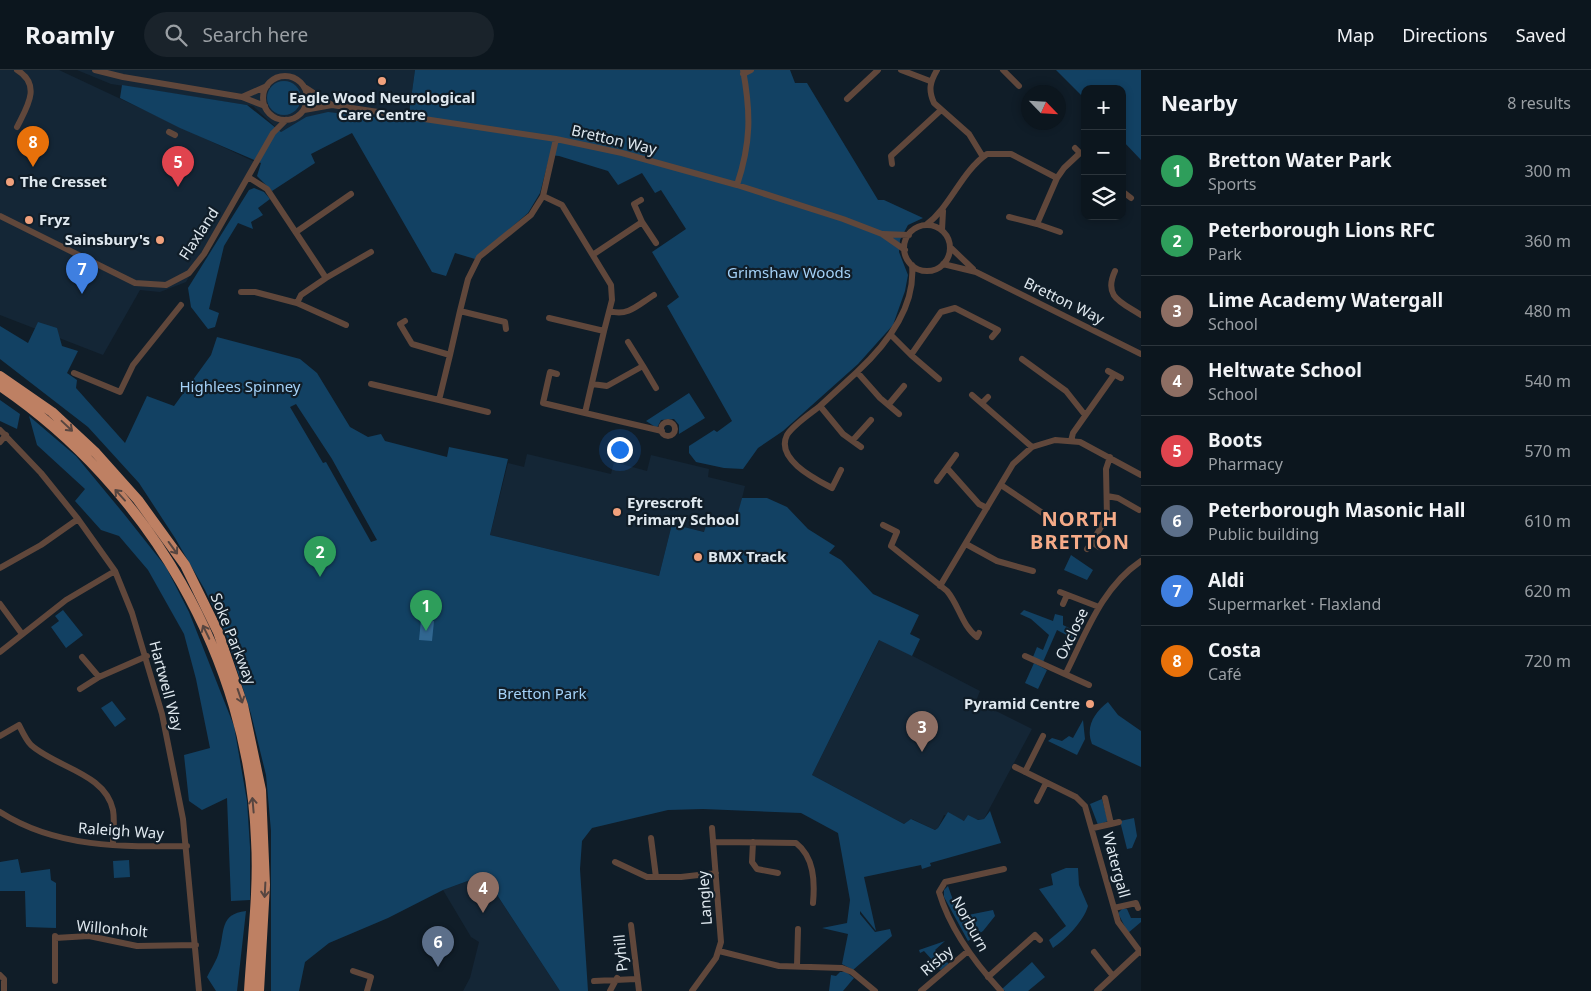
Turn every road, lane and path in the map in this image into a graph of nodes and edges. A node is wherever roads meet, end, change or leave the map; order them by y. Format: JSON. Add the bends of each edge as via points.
{"nodes":[{"id":1,"x":17,"y":70,"type":"edge"},
{"id":2,"x":95,"y":70,"type":"edge"},
{"id":3,"x":282,"y":70,"type":"edge"},
{"id":4,"x":288,"y":70,"type":"edge"},
{"id":5,"x":751,"y":70,"type":"edge"},
{"id":6,"x":878,"y":70,"type":"edge"},
{"id":7,"x":901,"y":70,"type":"edge"},
{"id":8,"x":938,"y":70,"type":"edge"},
{"id":9,"x":1003,"y":70,"type":"edge"},
{"id":10,"x":743,"y":72,"type":"edge"},
{"id":11,"x":1019,"y":75,"type":"dead end"},
{"id":12,"x":278,"y":77,"type":"junction"},
{"id":13,"x":297,"y":79,"type":"junction"},
{"id":14,"x":930,"y":81,"type":"junction"},
{"id":15,"x":1014,"y":81,"type":"junction"},
{"id":16,"x":267,"y":86,"type":"junction"},
{"id":17,"x":1019,"y":86,"type":"dead end"},
{"id":18,"x":305,"y":87,"type":"junction"},
{"id":19,"x":242,"y":97,"type":"junction"},
{"id":20,"x":847,"y":99,"type":"dead end"},
{"id":21,"x":332,"y":105,"type":"junction"},
{"id":22,"x":265,"y":106,"type":"junction"},
{"id":23,"x":304,"y":110,"type":"junction"},
{"id":24,"x":941,"y":110,"type":"junction"},
{"id":25,"x":276,"y":118,"type":"junction"},
{"id":26,"x":286,"y":120,"type":"junction"},
{"id":27,"x":17,"y":127,"type":"dead end"},
{"id":28,"x":273,"y":133,"type":"junction"},
{"id":29,"x":556,"y":139,"type":"junction"},
{"id":30,"x":1080,"y":153,"type":"edge"},
{"id":31,"x":983,"y":157,"type":"junction"},
{"id":32,"x":892,"y":164,"type":"dead end"},
{"id":33,"x":248,"y":177,"type":"junction"},
{"id":34,"x":1057,"y":178,"type":"junction"},
{"id":35,"x":737,"y":185,"type":"junction"},
{"id":36,"x":351,"y":194,"type":"dead end"},
{"id":37,"x":543,"y":196,"type":"junction"},
{"id":38,"x":641,"y":200,"type":"dead end"},
{"id":39,"x":943,"y":209,"type":"junction"},
{"id":40,"x":0,"y":216,"type":"edge"},
{"id":41,"x":1009,"y":217,"type":"dead end"},
{"id":42,"x":642,"y":222,"type":"junction"},
{"id":43,"x":1037,"y":224,"type":"junction"},
{"id":44,"x":926,"y":225,"type":"junction"},
{"id":45,"x":942,"y":230,"type":"junction"},
{"id":46,"x":296,"y":232,"type":"junction"},
{"id":47,"x":1060,"y":232,"type":"dead end"},
{"id":48,"x":882,"y":234,"type":"junction"},
{"id":49,"x":909,"y":234,"type":"junction"},
{"id":50,"x":656,"y":243,"type":"dead end"},
{"id":51,"x":950,"y":247,"type":"junction"},
{"id":52,"x":905,"y":250,"type":"junction"},
{"id":53,"x":371,"y":252,"type":"dead end"},
{"id":54,"x":594,"y":254,"type":"junction"},
{"id":55,"x":943,"y":264,"type":"junction"},
{"id":56,"x":912,"y":265,"type":"junction"},
{"id":57,"x":925,"y":271,"type":"junction"},
{"id":58,"x":1116,"y":271,"type":"dead end"},
{"id":59,"x":976,"y":272,"type":"junction"},
{"id":60,"x":326,"y":278,"type":"junction"},
{"id":61,"x":912,"y":284,"type":"junction"},
{"id":62,"x":1110,"y":290,"type":"junction"},
{"id":63,"x":241,"y":292,"type":"dead end"},
{"id":64,"x":1102,"y":292,"type":"dead end"},
{"id":65,"x":654,"y":295,"type":"dead end"},
{"id":66,"x":297,"y":303,"type":"junction"},
{"id":67,"x":181,"y":305,"type":"dead end"},
{"id":68,"x":610,"y":311,"type":"junction"},
{"id":69,"x":460,"y":312,"type":"junction"},
{"id":70,"x":1141,"y":315,"type":"edge"},
{"id":71,"x":549,"y":318,"type":"dead end"},
{"id":72,"x":405,"y":321,"type":"dead end"},
{"id":73,"x":346,"y":325,"type":"dead end"},
{"id":74,"x":506,"y":329,"type":"dead end"},
{"id":75,"x":604,"y":330,"type":"junction"},
{"id":76,"x":892,"y":336,"type":"junction"},
{"id":77,"x":992,"y":337,"type":"dead end"},
{"id":78,"x":628,"y":342,"type":"dead end"},
{"id":79,"x":1141,"y":354,"type":"edge"},
{"id":80,"x":911,"y":355,"type":"junction"},
{"id":81,"x":450,"y":356,"type":"junction"},
{"id":82,"x":1022,"y":359,"type":"dead end"},
{"id":83,"x":643,"y":366,"type":"junction"},
{"id":84,"x":0,"y":369,"type":"edge"},
{"id":85,"x":857,"y":372,"type":"junction"},
{"id":86,"x":74,"y":373,"type":"dead end"},
{"id":87,"x":557,"y":374,"type":"dead end"},
{"id":88,"x":0,"y":376,"type":"edge"},
{"id":89,"x":82,"y":376,"type":"junction"},
{"id":90,"x":939,"y":378,"type":"dead end"},
{"id":91,"x":1122,"y":378,"type":"dead end"},
{"id":92,"x":79,"y":384,"type":"dead end"},
{"id":93,"x":592,"y":384,"type":"junction"},
{"id":94,"x":904,"y":386,"type":"dead end"},
{"id":95,"x":374,"y":387,"type":"dead end"},
{"id":96,"x":0,"y":388,"type":"edge"},
{"id":97,"x":656,"y":388,"type":"dead end"},
{"id":98,"x":972,"y":395,"type":"dead end"},
{"id":99,"x":988,"y":397,"type":"dead end"},
{"id":100,"x":439,"y":400,"type":"junction"},
{"id":101,"x":982,"y":403,"type":"junction"},
{"id":102,"x":43,"y":404,"type":"junction"},
{"id":103,"x":889,"y":404,"type":"junction"},
{"id":104,"x":820,"y":406,"type":"junction"},
{"id":105,"x":483,"y":413,"type":"dead end"},
{"id":106,"x":585,"y":413,"type":"junction"},
{"id":107,"x":899,"y":414,"type":"dead end"},
{"id":108,"x":1085,"y":415,"type":"junction"},
{"id":109,"x":871,"y":420,"type":"dead end"},
{"id":110,"x":0,"y":430,"type":"edge"},
{"id":111,"x":662,"y":431,"type":"dead end"},
{"id":112,"x":6,"y":435,"type":"junction"},
{"id":113,"x":853,"y":440,"type":"junction"},
{"id":114,"x":1071,"y":440,"type":"junction"},
{"id":115,"x":0,"y":442,"type":"edge"},
{"id":116,"x":861,"y":447,"type":"dead end"},
{"id":117,"x":1032,"y":447,"type":"junction"},
{"id":118,"x":956,"y":455,"type":"dead end"},
{"id":119,"x":1110,"y":457,"type":"junction"},
{"id":120,"x":947,"y":468,"type":"junction"},
{"id":121,"x":841,"y":470,"type":"dead end"},
{"id":122,"x":1141,"y":475,"type":"edge"},
{"id":123,"x":937,"y":481,"type":"dead end"},
{"id":124,"x":1001,"y":485,"type":"junction"},
{"id":125,"x":1107,"y":496,"type":"junction"},
{"id":126,"x":987,"y":508,"type":"junction"},
{"id":127,"x":1139,"y":510,"type":"dead end"},
{"id":128,"x":1044,"y":514,"type":"dead end"},
{"id":129,"x":78,"y":519,"type":"junction"},
{"id":130,"x":883,"y":525,"type":"dead end"},
{"id":131,"x":1092,"y":542,"type":"junction"},
{"id":132,"x":966,"y":544,"type":"junction"},
{"id":133,"x":1099,"y":546,"type":"dead end"},
{"id":134,"x":1087,"y":549,"type":"dead end"},
{"id":135,"x":1141,"y":562,"type":"edge"},
{"id":136,"x":1,"y":565,"type":"edge"},
{"id":137,"x":115,"y":571,"type":"junction"},
{"id":138,"x":1028,"y":571,"type":"dead end"},
{"id":139,"x":940,"y":586,"type":"junction"},
{"id":140,"x":0,"y":604,"type":"edge"},
{"id":141,"x":1063,"y":604,"type":"dead end"},
{"id":142,"x":1100,"y":607,"type":"junction"},
{"id":143,"x":22,"y":634,"type":"junction"},
{"id":144,"x":979,"y":637,"type":"dead end"},
{"id":145,"x":0,"y":652,"type":"edge"},
{"id":146,"x":82,"y":656,"type":"dead end"},
{"id":147,"x":147,"y":656,"type":"junction"},
{"id":148,"x":1025,"y":656,"type":"dead end"},
{"id":149,"x":1032,"y":660,"type":"junction"},
{"id":150,"x":1028,"y":668,"type":"dead end"},
{"id":151,"x":1066,"y":673,"type":"junction"},
{"id":152,"x":98,"y":677,"type":"junction"},
{"id":153,"x":1089,"y":684,"type":"dead end"},
{"id":154,"x":80,"y":689,"type":"dead end"},
{"id":155,"x":0,"y":736,"type":"edge"},
{"id":156,"x":1043,"y":736,"type":"dead end"},
{"id":157,"x":1015,"y":767,"type":"dead end"},
{"id":158,"x":1025,"y":772,"type":"junction"},
{"id":159,"x":1046,"y":783,"type":"junction"},
{"id":160,"x":1104,"y":798,"type":"dead end"},
{"id":161,"x":1036,"y":801,"type":"dead end"},
{"id":162,"x":0,"y":812,"type":"edge"},
{"id":163,"x":1119,"y":822,"type":"dead end"},
{"id":164,"x":1111,"y":824,"type":"junction"},
{"id":165,"x":712,"y":828,"type":"dead end"},
{"id":166,"x":1093,"y":828,"type":"junction"},
{"id":167,"x":651,"y":838,"type":"dead end"},
{"id":168,"x":713,"y":842,"type":"junction"},
{"id":169,"x":753,"y":842,"type":"junction"},
{"id":170,"x":113,"y":845,"type":"junction"},
{"id":171,"x":187,"y":846,"type":"junction"},
{"id":172,"x":615,"y":862,"type":"dead end"},
{"id":173,"x":1004,"y":869,"type":"dead end"},
{"id":174,"x":716,"y":873,"type":"junction"},
{"id":175,"x":778,"y":873,"type":"dead end"},
{"id":176,"x":656,"y":877,"type":"junction"},
{"id":177,"x":813,"y":903,"type":"dead end"},
{"id":178,"x":1114,"y":908,"type":"junction"},
{"id":179,"x":1138,"y":908,"type":"dead end"},
{"id":180,"x":631,"y":924,"type":"dead end"},
{"id":181,"x":798,"y":930,"type":"dead end"},
{"id":182,"x":1040,"y":940,"type":"dead end"},
{"id":183,"x":196,"y":945,"type":"junction"},
{"id":184,"x":261,"y":948,"type":"junction"},
{"id":185,"x":718,"y":951,"type":"junction"},
{"id":186,"x":968,"y":951,"type":"junction"},
{"id":187,"x":1094,"y":952,"type":"dead end"},
{"id":188,"x":1140,"y":952,"type":"edge"},
{"id":189,"x":251,"y":958,"type":"junction"},
{"id":190,"x":797,"y":966,"type":"junction"},
{"id":191,"x":353,"y":971,"type":"dead end"},
{"id":192,"x":0,"y":975,"type":"edge"},
{"id":193,"x":1113,"y":976,"type":"junction"},
{"id":194,"x":988,"y":977,"type":"junction"},
{"id":195,"x":617,"y":978,"type":"junction"},
{"id":196,"x":636,"y":979,"type":"junction"},
{"id":197,"x":55,"y":981,"type":"dead end"},
{"id":198,"x":594,"y":981,"type":"dead end"},
{"id":199,"x":4,"y":991,"type":"edge"},
{"id":200,"x":199,"y":991,"type":"edge"},
{"id":201,"x":246,"y":991,"type":"edge"},
{"id":202,"x":249,"y":991,"type":"edge"},
{"id":203,"x":259,"y":991,"type":"edge"},
{"id":204,"x":263,"y":991,"type":"edge"},
{"id":205,"x":367,"y":991,"type":"edge"},
{"id":206,"x":610,"y":991,"type":"edge"},
{"id":207,"x":639,"y":991,"type":"edge"},
{"id":208,"x":692,"y":991,"type":"edge"},
{"id":209,"x":875,"y":991,"type":"edge"},
{"id":210,"x":921,"y":991,"type":"edge"},
{"id":211,"x":1001,"y":991,"type":"edge"},
{"id":212,"x":1096,"y":991,"type":"edge"}],
"edges":[{"from":1,"to":27,"type":"street","via":[[28,80],[32,93]]},
{"from":2,"to":19,"type":"street","via":[[123,78]]},
{"from":3,"to":12,"type":"street"},
{"from":4,"to":13,"type":"street"},
{"from":5,"to":10,"type":"street"},
{"from":6,"to":20,"type":"street","via":[[855,96]]},
{"from":7,"to":14,"type":"street"},
{"from":8,"to":14,"type":"street"},
{"from":9,"to":15,"type":"street"},
{"from":10,"to":35,"type":"street","via":[[750,131]]},
{"from":11,"to":15,"type":"street"},
{"from":12,"to":13,"type":"street"},
{"from":12,"to":16,"type":"street"},
{"from":13,"to":18,"type":"street"},
{"from":14,"to":24,"type":"street","via":[[931,96]]},
{"from":15,"to":17,"type":"street"},
{"from":16,"to":19,"type":"street"},
{"from":16,"to":22,"type":"street","via":[[263,94]]},
{"from":18,"to":21,"type":"street","name":"Bretton Way"},
{"from":18,"to":23,"type":"street","via":[[308,98]]},
{"from":19,"to":22,"type":"street"},
{"from":21,"to":23,"type":"street","name":"Bretton Way"},
{"from":21,"to":29,"type":"street","name":"Bretton Way"},
{"from":22,"to":25,"type":"street"},
{"from":23,"to":26,"type":"street"},
{"from":24,"to":31,"type":"street","via":[[969,134]]},
{"from":24,"to":32,"type":"street","via":[[889,154]]},
{"from":25,"to":26,"type":"street"},
{"from":25,"to":28,"type":"street","name":"Flaxland"},
{"from":26,"to":28,"type":"street","name":"Flaxland"},
{"from":28,"to":33,"type":"street","name":"Flaxland"},
{"from":29,"to":35,"type":"street","name":"Bretton Way","via":[[622,153]]},
{"from":29,"to":37,"type":"street"},
{"from":30,"to":34,"type":"street"},
{"from":31,"to":34,"type":"street","via":[[992,153],[1012,154]]},
{"from":31,"to":39,"type":"street"},
{"from":33,"to":40,"type":"street","name":"Flaxland","via":[[204,254],[189,273],[166,285],[135,283]]},
{"from":33,"to":46,"type":"street","via":[[267,189]]},
{"from":34,"to":43,"type":"street"},
{"from":35,"to":48,"type":"street","name":"Bretton Way"},
{"from":36,"to":46,"type":"street"},
{"from":37,"to":54,"type":"street","via":[[562,205]]},
{"from":37,"to":69,"type":"street","via":[[531,215],[479,258],[468,279]]},
{"from":38,"to":42,"type":"street","via":[[632,201]]},
{"from":39,"to":44,"type":"street"},
{"from":39,"to":45,"type":"street"},
{"from":41,"to":43,"type":"street"},
{"from":42,"to":50,"type":"street"},
{"from":42,"to":54,"type":"street"},
{"from":43,"to":47,"type":"street"},
{"from":44,"to":45,"type":"street"},
{"from":44,"to":49,"type":"street"},
{"from":45,"to":51,"type":"street"},
{"from":46,"to":60,"type":"street"},
{"from":48,"to":49,"type":"street","name":"Bretton Way"},
{"from":48,"to":52,"type":"street","name":"Bretton Way"},
{"from":49,"to":52,"type":"street"},
{"from":51,"to":55,"type":"street"},
{"from":51,"to":59,"type":"street","name":"Bretton Way"},
{"from":52,"to":56,"type":"street"},
{"from":53,"to":60,"type":"street"},
{"from":54,"to":68,"type":"street","via":[[611,285]]},
{"from":55,"to":57,"type":"street"},
{"from":55,"to":59,"type":"street","name":"Bretton Way"},
{"from":56,"to":57,"type":"street"},
{"from":56,"to":61,"type":"street"},
{"from":57,"to":61,"type":"street"},
{"from":58,"to":62,"type":"street"},
{"from":59,"to":79,"type":"street","name":"Bretton Way"},
{"from":60,"to":66,"type":"street","via":[[301,295]]},
{"from":61,"to":76,"type":"street"},
{"from":62,"to":64,"type":"street"},
{"from":62,"to":70,"type":"street","via":[[1117,299]]},
{"from":63,"to":66,"type":"street","via":[[255,292]]},
{"from":65,"to":68,"type":"street","via":[[647,303],[628,311],[619,314]]},
{"from":66,"to":73,"type":"street"},
{"from":67,"to":89,"type":"street","via":[[133,365],[122,391]]},
{"from":68,"to":75,"type":"street"},
{"from":69,"to":74,"type":"street","via":[[505,322]]},
{"from":69,"to":81,"type":"street"},
{"from":71,"to":75,"type":"street","via":[[559,317]]},
{"from":72,"to":81,"type":"street","via":[[400,324],[412,344]]},
{"from":75,"to":93,"type":"street"},
{"from":76,"to":80,"type":"street"},
{"from":76,"to":85,"type":"street"},
{"from":77,"to":80,"type":"street","via":[[1000,327],[948,309],[941,312]]},
{"from":78,"to":83,"type":"street"},
{"from":80,"to":90,"type":"street"},
{"from":81,"to":100,"type":"street"},
{"from":82,"to":108,"type":"street","via":[[1031,362],[1066,391]]},
{"from":83,"to":93,"type":"street","via":[[607,386]]},
{"from":83,"to":97,"type":"street"},
{"from":84,"to":102,"type":"highway"},
{"from":85,"to":103,"type":"street"},
{"from":85,"to":104,"type":"street"},
{"from":86,"to":89,"type":"street"},
{"from":87,"to":106,"type":"street","via":[[550,372],[543,403]]},
{"from":88,"to":102,"type":"highway","name":"Soke Parkway"},
{"from":89,"to":92,"type":"street"},
{"from":91,"to":108,"type":"street","via":[[1111,373]]},
{"from":93,"to":106,"type":"street"},
{"from":94,"to":103,"type":"street"},
{"from":95,"to":100,"type":"street"},
{"from":189,"to":96,"type":"highway","name":"Soke Parkway","one_way":true,"via":[[256,881],[252,793],[235,710],[211,642],[178,575],[132,509],[64,436],[21,400]]},
{"from":98,"to":101,"type":"street"},
{"from":99,"to":101,"type":"street"},
{"from":100,"to":105,"type":"street"},
{"from":101,"to":117,"type":"street"},
{"from":102,"to":184,"type":"highway","name":"Soke Parkway","one_way":true,"via":[[96,453],[138,500],[185,565],[218,632],[243,705],[261,790],[265,847]]},
{"from":103,"to":107,"type":"street"},
{"from":104,"to":113,"type":"street","via":[[843,434]]},
{"from":104,"to":121,"type":"street","via":[[788,434],[784,444],[787,454],[812,477],[832,488]]},
{"from":106,"to":111,"type":"street"},
{"from":108,"to":114,"type":"street"},
{"from":109,"to":113,"type":"street"},
{"from":110,"to":112,"type":"street","name":"Hartwell Way"},
{"from":112,"to":115,"type":"street"},
{"from":112,"to":129,"type":"street","name":"Hartwell Way"},
{"from":113,"to":116,"type":"street"},
{"from":114,"to":117,"type":"street","via":[[1055,440]]},
{"from":114,"to":119,"type":"street","via":[[1089,445]]},
{"from":117,"to":124,"type":"street","via":[[1013,464]]},
{"from":118,"to":120,"type":"street"},
{"from":119,"to":122,"type":"street"},
{"from":119,"to":125,"type":"street","via":[[1106,469]]},
{"from":120,"to":123,"type":"street"},
{"from":120,"to":126,"type":"street","via":[[979,504]]},
{"from":124,"to":126,"type":"street"},
{"from":124,"to":128,"type":"street","via":[[1037,504]]},
{"from":125,"to":127,"type":"street","via":[[1118,498]]},
{"from":125,"to":131,"type":"street","via":[[1107,516]]},
{"from":126,"to":132,"type":"street"},
{"from":129,"to":136,"type":"street","via":[[41,545]]},
{"from":129,"to":137,"type":"street","name":"Hartwell Way"},
{"from":130,"to":139,"type":"street","via":[[898,532],[891,546]]},
{"from":131,"to":133,"type":"street"},
{"from":131,"to":134,"type":"street"},
{"from":132,"to":138,"type":"street","via":[[997,561]]},
{"from":132,"to":139,"type":"street"},
{"from":135,"to":142,"type":"street","name":"Oxclose","via":[[1119,578]]},
{"from":137,"to":143,"type":"street","via":[[66,600]]},
{"from":137,"to":147,"type":"street","name":"Hartwell Way"},
{"from":139,"to":144,"type":"street","via":[[953,598],[970,633]]},
{"from":140,"to":143,"type":"street"},
{"from":141,"to":142,"type":"street","name":"Oxclose","via":[[1063,594]]},
{"from":142,"to":151,"type":"street","name":"Oxclose"},
{"from":143,"to":145,"type":"street"},
{"from":146,"to":152,"type":"street"},
{"from":147,"to":152,"type":"street"},
{"from":147,"to":171,"type":"street","name":"Hartwell Way","via":[[172,761]]},
{"from":148,"to":149,"type":"street","name":"Oxclose"},
{"from":149,"to":150,"type":"street","name":"Oxclose"},
{"from":149,"to":151,"type":"street","name":"Oxclose","via":[[1065,676]]},
{"from":151,"to":153,"type":"street","name":"Oxclose"},
{"from":152,"to":154,"type":"street"},
{"from":155,"to":170,"type":"street","via":[[19,725],[30,744],[58,763],[96,781],[109,798],[114,812]]},
{"from":156,"to":158,"type":"street"},
{"from":157,"to":158,"type":"street","name":"Watergall"},
{"from":158,"to":159,"type":"street","name":"Watergall"},
{"from":159,"to":161,"type":"street"},
{"from":159,"to":166,"type":"street","name":"Watergall","via":[[1080,801],[1088,810]]},
{"from":160,"to":164,"type":"street","name":"Watergall"},
{"from":162,"to":170,"type":"street","name":"Raleigh Way","via":[[45,833],[78,842]]},
{"from":163,"to":164,"type":"street","name":"Watergall"},
{"from":164,"to":166,"type":"street","name":"Watergall"},
{"from":165,"to":168,"type":"street","name":"Langley"},
{"from":166,"to":178,"type":"street","name":"Watergall"},
{"from":167,"to":176,"type":"street"},
{"from":168,"to":169,"type":"street"},
{"from":168,"to":174,"type":"street","name":"Langley"},
{"from":169,"to":175,"type":"street","via":[[752,862],[757,869]]},
{"from":169,"to":177,"type":"street","via":[[786,841],[806,850],[811,864]]},
{"from":170,"to":171,"type":"street","name":"Raleigh Way"},
{"from":171,"to":183,"type":"street","name":"Hartwell Way"},
{"from":172,"to":176,"type":"street","via":[[641,876]]},
{"from":173,"to":186,"type":"street","name":"Norburn","via":[[945,882],[941,887],[942,903]]},
{"from":174,"to":176,"type":"street"},
{"from":174,"to":185,"type":"street","name":"Langley","via":[[721,942]]},
{"from":178,"to":179,"type":"street","name":"Watergall","via":[[1136,903]]},
{"from":178,"to":188,"type":"street","name":"Watergall","via":[[1120,927]]},
{"from":180,"to":196,"type":"street","name":"Pyhill"},
{"from":181,"to":190,"type":"street"},
{"from":182,"to":194,"type":"street","name":"Norburn","via":[[1035,935]]},
{"from":183,"to":197,"type":"street","name":"Willonholt","via":[[137,946],[89,936],[54,936]]},
{"from":183,"to":200,"type":"street","name":"Hartwell Way"},
{"from":184,"to":203,"type":"highway","name":"Soke Parkway"},
{"from":184,"to":204,"type":"highway"},
{"from":185,"to":190,"type":"street","via":[[779,966]]},
{"from":185,"to":208,"type":"street","name":"Langley"},
{"from":186,"to":194,"type":"street","name":"Norburn"},
{"from":186,"to":210,"type":"street","name":"Risby"},
{"from":187,"to":193,"type":"street"},
{"from":188,"to":193,"type":"street","name":"Watergall"},
{"from":189,"to":201,"type":"highway"},
{"from":189,"to":202,"type":"highway","name":"Soke Parkway"},
{"from":190,"to":209,"type":"street","via":[[842,968]]},
{"from":191,"to":205,"type":"street","via":[[370,977]]},
{"from":192,"to":199,"type":"street","via":[[4,980]]},
{"from":193,"to":212,"type":"street","name":"Watergall"},
{"from":194,"to":211,"type":"street","name":"Norburn"},
{"from":195,"to":196,"type":"street","name":"Pyhill"},
{"from":195,"to":198,"type":"street","name":"Pyhill"},
{"from":195,"to":206,"type":"street","name":"Pyhill"},
{"from":196,"to":207,"type":"street","name":"Pyhill"}]}
